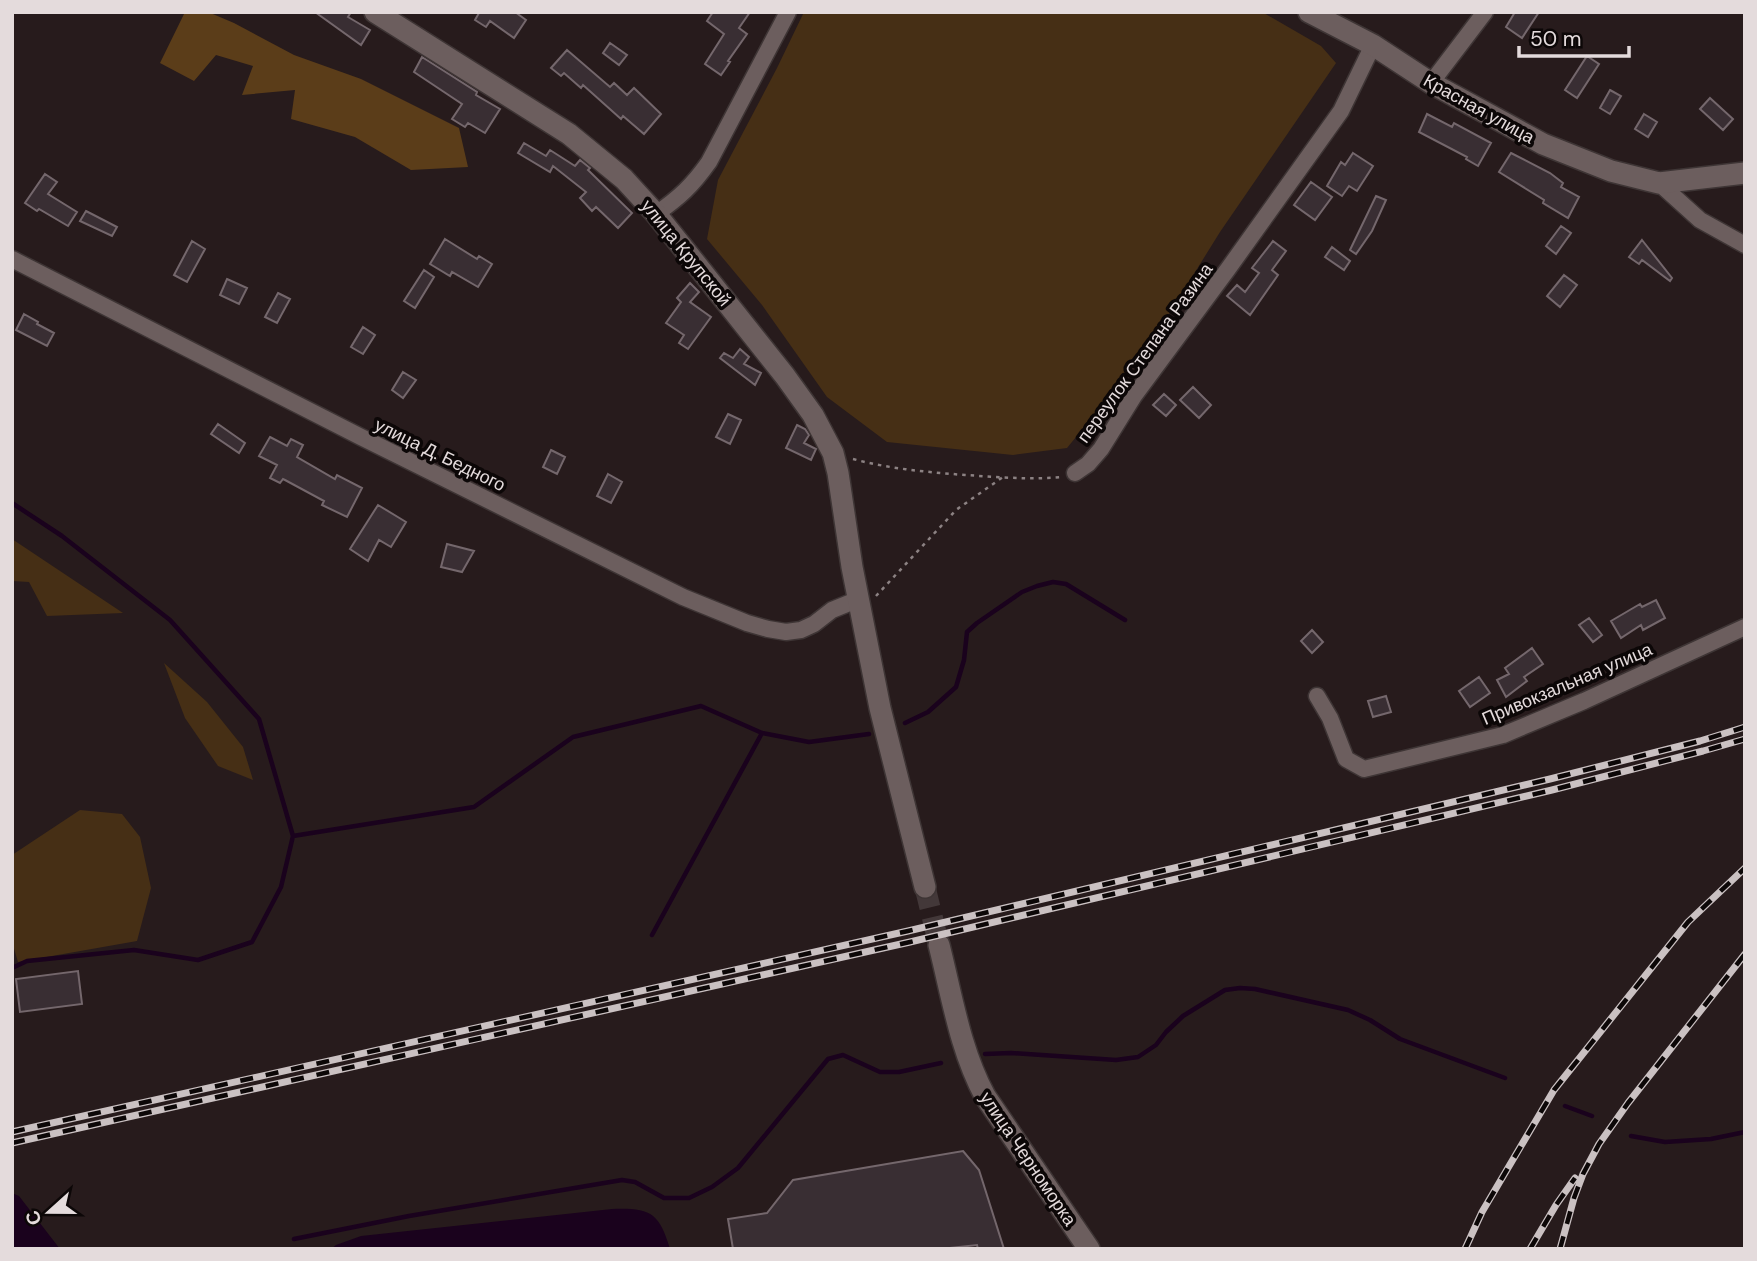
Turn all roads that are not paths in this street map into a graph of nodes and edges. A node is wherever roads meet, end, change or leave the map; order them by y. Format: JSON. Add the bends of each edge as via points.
{"nodes":[{"id":1,"x":375,"y":12,"type":"edge"},
{"id":2,"x":788,"y":12,"type":"edge"},
{"id":3,"x":1309,"y":12,"type":"edge"},
{"id":4,"x":1485,"y":12,"type":"edge"},
{"id":5,"x":1373,"y":45,"type":"junction"},
{"id":6,"x":1431,"y":83,"type":"junction"},
{"id":7,"x":1745,"y":173,"type":"edge"},
{"id":8,"x":1660,"y":183,"type":"junction"},
{"id":9,"x":656,"y":214,"type":"junction"},
{"id":10,"x":1745,"y":245,"type":"edge"},
{"id":11,"x":12,"y":259,"type":"edge"},
{"id":12,"x":1075,"y":473,"type":"road end"},
{"id":13,"x":859,"y":603,"type":"junction"},
{"id":14,"x":1745,"y":627,"type":"edge"},
{"id":15,"x":1317,"y":696,"type":"dead end"},
{"id":16,"x":925,"y":887,"type":"tunnel mouth"},
{"id":17,"x":939,"y":945,"type":"tunnel mouth"},
{"id":18,"x":1089,"y":1249,"type":"edge"}],
"edges":[{"from":1,"to":9,"type":"street","name":"улица Крупской","via":[[569,134],[624,179]]},
{"from":2,"to":9,"type":"street","via":[[709,162],[681,196]]},
{"from":3,"to":5,"type":"street","name":"Красная улица"},
{"from":4,"to":6,"type":"street"},
{"from":5,"to":6,"type":"street","name":"Красная улица"},
{"from":5,"to":12,"type":"street","name":"переулок Степана Разина","via":[[1340,111],[1134,396],[1101,449]]},
{"from":6,"to":8,"type":"street","name":"Красная улица","via":[[1543,144],[1611,171]]},
{"from":7,"to":8,"type":"street","name":"Красная улица"},
{"from":8,"to":10,"type":"street","name":"Красная улица","via":[[1700,220]]},
{"from":9,"to":13,"type":"street","name":"улица Крупской","via":[[785,376],[833,453]]},
{"from":11,"to":13,"type":"street","name":"улица Д. Бедного","via":[[682,597],[747,623],[786,632],[801,630],[832,610]]},
{"from":13,"to":16,"type":"street"},
{"from":14,"to":15,"type":"street","name":"Привокзальная улица","via":[[1503,735],[1364,769],[1346,759]]},
{"from":17,"to":18,"type":"street","name":"улица Черноморка","via":[[975,1078]]}]}
